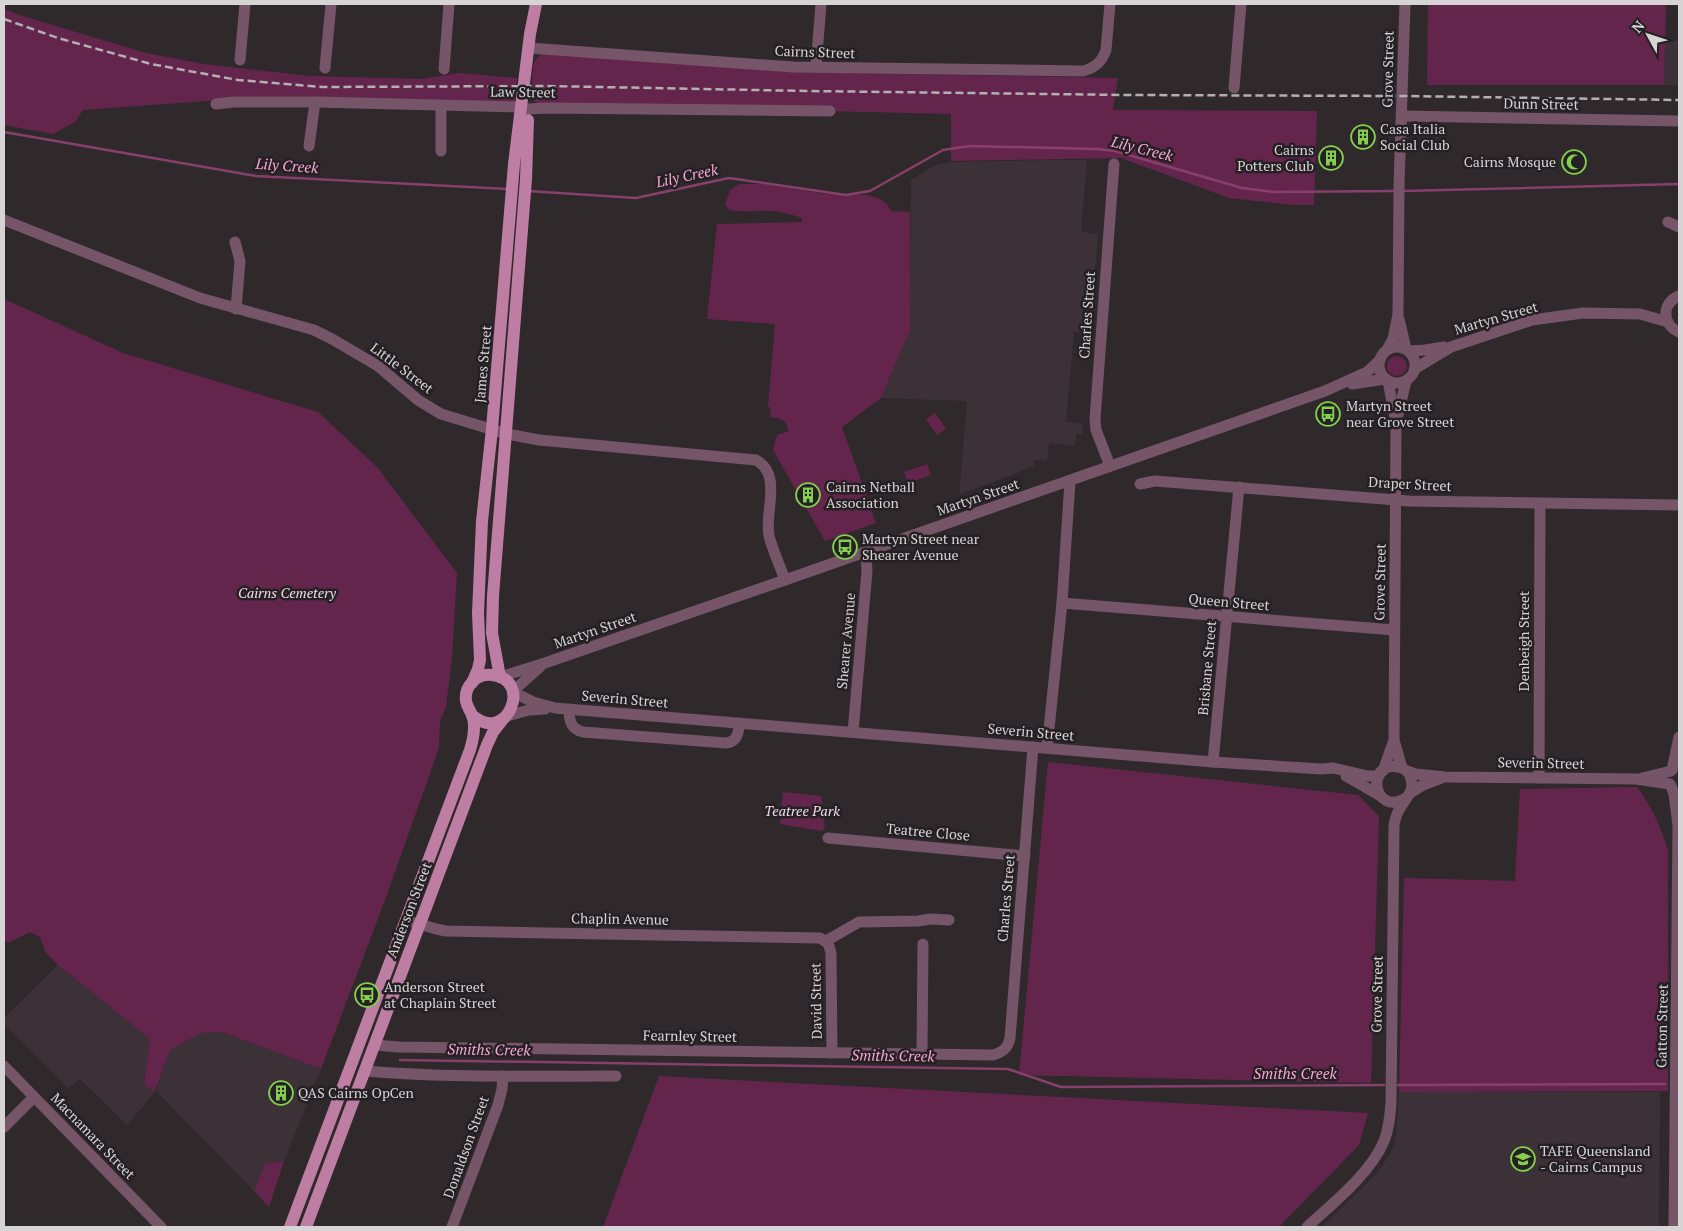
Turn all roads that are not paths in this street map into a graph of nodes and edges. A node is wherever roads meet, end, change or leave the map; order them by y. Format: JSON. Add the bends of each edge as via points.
{"nodes":[{"id":1,"x":245,"y":4,"type":"edge"},
{"id":2,"x":331,"y":4,"type":"edge"},
{"id":3,"x":449,"y":4,"type":"edge"},
{"id":4,"x":529,"y":4,"type":"edge"},
{"id":5,"x":536,"y":4,"type":"edge"},
{"id":6,"x":821,"y":4,"type":"edge"},
{"id":7,"x":1110,"y":4,"type":"edge"},
{"id":8,"x":1241,"y":4,"type":"edge"},
{"id":9,"x":1405,"y":4,"type":"edge"},
{"id":10,"x":530,"y":34,"type":"junction"},
{"id":11,"x":529,"y":48,"type":"junction"},
{"id":12,"x":240,"y":60,"type":"dead end"},
{"id":13,"x":816,"y":67,"type":"junction"},
{"id":14,"x":325,"y":68,"type":"dead end"},
{"id":15,"x":444,"y":69,"type":"dead end"},
{"id":16,"x":1234,"y":88,"type":"dead end"},
{"id":17,"x":315,"y":102,"type":"junction"},
{"id":18,"x":216,"y":104,"type":"dead end"},
{"id":19,"x":441,"y":106,"type":"junction"},
{"id":20,"x":525,"y":108,"type":"junction"},
{"id":21,"x":830,"y":111,"type":"dead end"},
{"id":22,"x":1402,"y":116,"type":"junction"},
{"id":23,"x":1679,"y":121,"type":"edge"},
{"id":24,"x":309,"y":146,"type":"dead end"},
{"id":25,"x":441,"y":151,"type":"dead end"},
{"id":26,"x":1114,"y":164,"type":"dead end"},
{"id":27,"x":518,"y":195,"type":"junction"},
{"id":28,"x":4,"y":220,"type":"edge"},
{"id":29,"x":1668,"y":222,"type":"dead end"},
{"id":30,"x":1679,"y":227,"type":"edge"},
{"id":31,"x":235,"y":242,"type":"dead end"},
{"id":32,"x":1679,"y":286,"type":"edge"},
{"id":33,"x":1673,"y":300,"type":"edge"},
{"id":34,"x":236,"y":309,"type":"junction"},
{"id":35,"x":1398,"y":314,"type":"junction"},
{"id":36,"x":1640,"y":314,"type":"junction"},
{"id":37,"x":1675,"y":331,"type":"edge"},
{"id":38,"x":1451,"y":347,"type":"junction"},
{"id":39,"x":1387,"y":350,"type":"junction"},
{"id":40,"x":1407,"y":350,"type":"junction"},
{"id":41,"x":1380,"y":360,"type":"junction"},
{"id":42,"x":1416,"y":368,"type":"junction"},
{"id":43,"x":1387,"y":380,"type":"junction"},
{"id":44,"x":1406,"y":381,"type":"junction"},
{"id":45,"x":1335,"y":387,"type":"junction"},
{"id":46,"x":1396,"y":423,"type":"junction"},
{"id":47,"x":492,"y":430,"type":"junction"},
{"id":48,"x":506,"y":434,"type":"junction"},
{"id":49,"x":1110,"y":466,"type":"junction"},
{"id":50,"x":1070,"y":481,"type":"junction"},
{"id":51,"x":1140,"y":484,"type":"dead end"},
{"id":52,"x":1239,"y":487,"type":"junction"},
{"id":53,"x":1396,"y":500,"type":"junction"},
{"id":54,"x":1540,"y":503,"type":"junction"},
{"id":55,"x":1679,"y":504,"type":"edge"},
{"id":56,"x":866,"y":552,"type":"junction"},
{"id":57,"x":785,"y":580,"type":"junction"},
{"id":58,"x":1062,"y":603,"type":"junction"},
{"id":59,"x":1226,"y":617,"type":"junction"},
{"id":60,"x":1394,"y":630,"type":"junction"},
{"id":61,"x":545,"y":663,"type":"junction"},
{"id":62,"x":500,"y":677,"type":"junction"},
{"id":63,"x":472,"y":683,"type":"junction"},
{"id":64,"x":513,"y":692,"type":"junction"},
{"id":65,"x":555,"y":708,"type":"junction"},
{"id":66,"x":569,"y":709,"type":"junction"},
{"id":67,"x":472,"y":715,"type":"junction"},
{"id":68,"x":505,"y":717,"type":"junction"},
{"id":69,"x":739,"y":723,"type":"junction"},
{"id":70,"x":853,"y":732,"type":"junction"},
{"id":71,"x":1679,"y":737,"type":"edge"},
{"id":72,"x":1394,"y":740,"type":"junction"},
{"id":73,"x":1033,"y":747,"type":"junction"},
{"id":74,"x":1048,"y":748,"type":"junction"},
{"id":75,"x":1213,"y":762,"type":"junction"},
{"id":76,"x":1321,"y":769,"type":"junction"},
{"id":77,"x":1674,"y":769,"type":"edge"},
{"id":78,"x":1405,"y":770,"type":"junction"},
{"id":79,"x":1381,"y":773,"type":"junction"},
{"id":80,"x":1445,"y":777,"type":"junction"},
{"id":81,"x":1539,"y":778,"type":"junction"},
{"id":82,"x":1636,"y":779,"type":"junction"},
{"id":83,"x":1673,"y":786,"type":"edge"},
{"id":84,"x":1408,"y":796,"type":"junction"},
{"id":85,"x":1381,"y":797,"type":"junction"},
{"id":86,"x":1679,"y":823,"type":"edge"},
{"id":87,"x":1394,"y":825,"type":"junction"},
{"id":88,"x":828,"y":838,"type":"dead end"},
{"id":89,"x":1025,"y":856,"type":"junction"},
{"id":90,"x":406,"y":920,"type":"junction"},
{"id":91,"x":949,"y":920,"type":"dead end"},
{"id":92,"x":420,"y":924,"type":"junction"},
{"id":93,"x":828,"y":944,"type":"junction"},
{"id":94,"x":923,"y":944,"type":"dead end"},
{"id":95,"x":375,"y":1045,"type":"junction"},
{"id":96,"x":1004,"y":1051,"type":"joint"},
{"id":97,"x":832,"y":1053,"type":"junction"},
{"id":98,"x":922,"y":1053,"type":"junction"},
{"id":99,"x":4,"y":1066,"type":"edge"},
{"id":100,"x":365,"y":1071,"type":"junction"},
{"id":101,"x":503,"y":1076,"type":"junction"},
{"id":102,"x":616,"y":1076,"type":"dead end"},
{"id":103,"x":34,"y":1097,"type":"junction"},
{"id":104,"x":4,"y":1126,"type":"edge"},
{"id":105,"x":161,"y":1227,"type":"edge"},
{"id":106,"x":290,"y":1227,"type":"edge"},
{"id":107,"x":306,"y":1227,"type":"edge"},
{"id":108,"x":452,"y":1227,"type":"edge"},
{"id":109,"x":1307,"y":1227,"type":"edge"},
{"id":110,"x":1674,"y":1227,"type":"edge"}],
"edges":[{"from":1,"to":12,"type":"street"},
{"from":2,"to":14,"type":"street"},
{"from":3,"to":15,"type":"street"},
{"from":4,"to":10,"type":"main road","name":"James Street"},
{"from":5,"to":10,"type":"main road","name":"James Street"},
{"from":6,"to":13,"type":"street"},
{"from":7,"to":13,"type":"street","name":"Cairns Street","via":[[1106,50],[1099,64],[1083,71]]},
{"from":8,"to":16,"type":"street"},
{"from":9,"to":22,"type":"street","name":"Grove Street"},
{"from":10,"to":11,"type":"main road","name":"James Street"},
{"from":11,"to":13,"type":"street","name":"Cairns Street"},
{"from":11,"to":20,"type":"main road","name":"James Street"},
{"from":17,"to":18,"type":"street","name":"Law Street"},
{"from":17,"to":19,"type":"street","name":"Law Street"},
{"from":17,"to":24,"type":"street"},
{"from":19,"to":20,"type":"street","name":"Law Street"},
{"from":19,"to":25,"type":"street"},
{"from":20,"to":21,"type":"street","name":"Law Street"},
{"from":20,"to":27,"type":"main road","name":"James Street","via":[[513,180]]},
{"from":20,"to":27,"type":"main road","name":"James Street","via":[[526,179]]},
{"from":22,"to":23,"type":"street","name":"Dunn Street"},
{"from":22,"to":35,"type":"street","name":"Grove Street"},
{"from":26,"to":49,"type":"street","name":"Charles Street","via":[[1094,419]]},
{"from":27,"to":47,"type":"main road","name":"James Street"},
{"from":27,"to":48,"type":"main road","name":"James Street"},
{"from":28,"to":34,"type":"street","name":"Little Street","via":[[200,298]]},
{"from":29,"to":30,"type":"street"},
{"from":31,"to":34,"type":"street","via":[[240,261]]},
{"from":32,"to":33,"type":"street"},
{"from":33,"to":36,"type":"street","name":"Martyn Street"},
{"from":33,"to":37,"type":"street","via":[[1665,313]]},
{"from":34,"to":47,"type":"street","name":"Little Street","via":[[320,332],[378,366],[437,412]]},
{"from":35,"to":39,"type":"street","name":"Grove Street","via":[[1393,339]]},
{"from":35,"to":40,"type":"street","name":"Grove Street"},
{"from":36,"to":37,"type":"street","name":"Martyn Street"},
{"from":36,"to":38,"type":"street","name":"Martyn Street","via":[[1583,313],[1532,320]]},
{"from":38,"to":40,"type":"street","name":"Martyn Street"},
{"from":38,"to":42,"type":"street","name":"Martyn Street"},
{"from":39,"to":40,"type":"street","via":[[1396,347]]},
{"from":39,"to":41,"type":"street"},
{"from":40,"to":42,"type":"street"},
{"from":41,"to":43,"type":"street","via":[[1380,369]]},
{"from":41,"to":45,"type":"street","name":"Martyn Street","via":[[1367,372]]},
{"from":42,"to":44,"type":"street"},
{"from":43,"to":44,"type":"street","via":[[1398,384]]},
{"from":43,"to":45,"type":"street","name":"Martyn Street"},
{"from":43,"to":46,"type":"street","name":"Grove Street"},
{"from":44,"to":46,"type":"street","name":"Grove Street"},
{"from":45,"to":49,"type":"street","name":"Martyn Street"},
{"from":46,"to":53,"type":"street","name":"Grove Street"},
{"from":47,"to":48,"type":"street","name":"Little Street"},
{"from":47,"to":63,"type":"main road","name":"James Street","via":[[482,521],[478,613],[480,660]]},
{"from":48,"to":57,"type":"street","name":"Little Street","via":[[758,461],[770,480],[769,535]]},
{"from":48,"to":62,"type":"main road","name":"James Street","via":[[492,613]]},
{"from":49,"to":50,"type":"street","name":"Martyn Street"},
{"from":50,"to":56,"type":"street","name":"Martyn Street"},
{"from":50,"to":58,"type":"street"},
{"from":51,"to":52,"type":"street","name":"Draper Street","via":[[1155,481]]},
{"from":52,"to":53,"type":"street","name":"Draper Street"},
{"from":52,"to":59,"type":"street","name":"Brisbane Street"},
{"from":53,"to":54,"type":"street","name":"Draper Street"},
{"from":53,"to":60,"type":"street","name":"Grove Street"},
{"from":54,"to":55,"type":"street","name":"Draper Street"},
{"from":54,"to":81,"type":"street","name":"Denbeigh Street"},
{"from":56,"to":57,"type":"street","name":"Martyn Street"},
{"from":56,"to":70,"type":"street","name":"Shearer Avenue"},
{"from":57,"to":61,"type":"street","name":"Martyn Street"},
{"from":58,"to":59,"type":"street","name":"Queen Street"},
{"from":58,"to":74,"type":"street"},
{"from":59,"to":60,"type":"street","name":"Queen Street"},
{"from":59,"to":75,"type":"street","name":"Brisbane Street"},
{"from":60,"to":72,"type":"street","name":"Grove Street"},
{"from":61,"to":62,"type":"street","name":"Martyn Street"},
{"from":61,"to":64,"type":"street","name":"Martyn Street"},
{"from":62,"to":63,"type":"main road","via":[[483,676]]},
{"from":62,"to":64,"type":"main road"},
{"from":63,"to":67,"type":"main road","via":[[466,698]]},
{"from":64,"to":65,"type":"street","name":"Severin Street"},
{"from":64,"to":68,"type":"main road","via":[[513,704]]},
{"from":65,"to":66,"type":"street","name":"Severin Street"},
{"from":65,"to":68,"type":"street","name":"Severin Street","via":[[529,710]]},
{"from":66,"to":69,"type":"street","name":"Severin Street"},
{"from":66,"to":69,"type":"street","name":"Severin Street","via":[[569,718],[576,730],[583,732],[726,743],[737,736]]},
{"from":67,"to":68,"type":"main road","via":[[489,723]]},
{"from":67,"to":90,"type":"main road","name":"Anderson Street","via":[[470,750]]},
{"from":68,"to":92,"type":"main road","name":"Anderson Street","via":[[490,738]]},
{"from":69,"to":70,"type":"street","name":"Severin Street"},
{"from":70,"to":73,"type":"street","name":"Severin Street"},
{"from":71,"to":77,"type":"street"},
{"from":72,"to":78,"type":"street","name":"Grove Street"},
{"from":72,"to":79,"type":"street","name":"Grove Street"},
{"from":73,"to":74,"type":"street","name":"Severin Street"},
{"from":73,"to":89,"type":"street","name":"Charles Street"},
{"from":74,"to":75,"type":"street","name":"Severin Street"},
{"from":75,"to":76,"type":"street","name":"Severin Street"},
{"from":76,"to":79,"type":"street","name":"Severin Street","via":[[1333,768],[1368,776]]},
{"from":76,"to":85,"type":"street","name":"Severin Street","via":[[1348,778]]},
{"from":77,"to":82,"type":"street","name":"Severin Street"},
{"from":77,"to":83,"type":"street","name":"Gatton Street","via":[[1668,777]]},
{"from":78,"to":79,"type":"street","via":[[1391,766]]},
{"from":78,"to":80,"type":"street","name":"Severin Street"},
{"from":78,"to":84,"type":"street","via":[[1412,782]]},
{"from":79,"to":85,"type":"street","via":[[1376,783]]},
{"from":80,"to":81,"type":"street","name":"Severin Street"},
{"from":80,"to":84,"type":"street","name":"Severin Street","via":[[1423,785]]},
{"from":81,"to":82,"type":"street","name":"Severin Street"},
{"from":82,"to":83,"type":"street","name":"Severin Street"},
{"from":83,"to":86,"type":"street","name":"Gatton Street"},
{"from":84,"to":85,"type":"street","via":[[1395,802]]},
{"from":84,"to":87,"type":"street","name":"Grove Street"},
{"from":85,"to":87,"type":"street","name":"Grove Street"},
{"from":86,"to":110,"type":"street","name":"Gatton Street"},
{"from":87,"to":109,"type":"street","name":"Grove Street","via":[[1391,1103],[1387,1133],[1368,1168]]},
{"from":88,"to":89,"type":"street","name":"Teatree Close"},
{"from":89,"to":96,"type":"street","name":"Charles Street","via":[[1010,1038]]},
{"from":90,"to":92,"type":"street","name":"Chaplin Avenue"},
{"from":90,"to":106,"type":"main road","name":"Anderson Street"},
{"from":91,"to":93,"type":"street","via":[[860,922]]},
{"from":92,"to":93,"type":"street","name":"Chaplin Avenue","via":[[446,931],[817,937]]},
{"from":92,"to":95,"type":"main road","name":"Anderson Street"},
{"from":93,"to":97,"type":"street","name":"David Street"},
{"from":94,"to":98,"type":"street"},
{"from":95,"to":97,"type":"street","name":"Fearnley Street"},
{"from":95,"to":100,"type":"main road","name":"Anderson Street"},
{"from":96,"to":98,"type":"street","name":"Fearnley Street","via":[[993,1054]]},
{"from":97,"to":98,"type":"street","name":"Fearnley Street"},
{"from":99,"to":103,"type":"street","name":"Macnamara Street"},
{"from":100,"to":101,"type":"street"},
{"from":100,"to":107,"type":"main road","name":"Anderson Street"},
{"from":101,"to":102,"type":"street"},
{"from":101,"to":108,"type":"street","name":"Donaldson Street","via":[[498,1105]]},
{"from":103,"to":104,"type":"street"},
{"from":103,"to":105,"type":"street","name":"Macnamara Street"}]}
